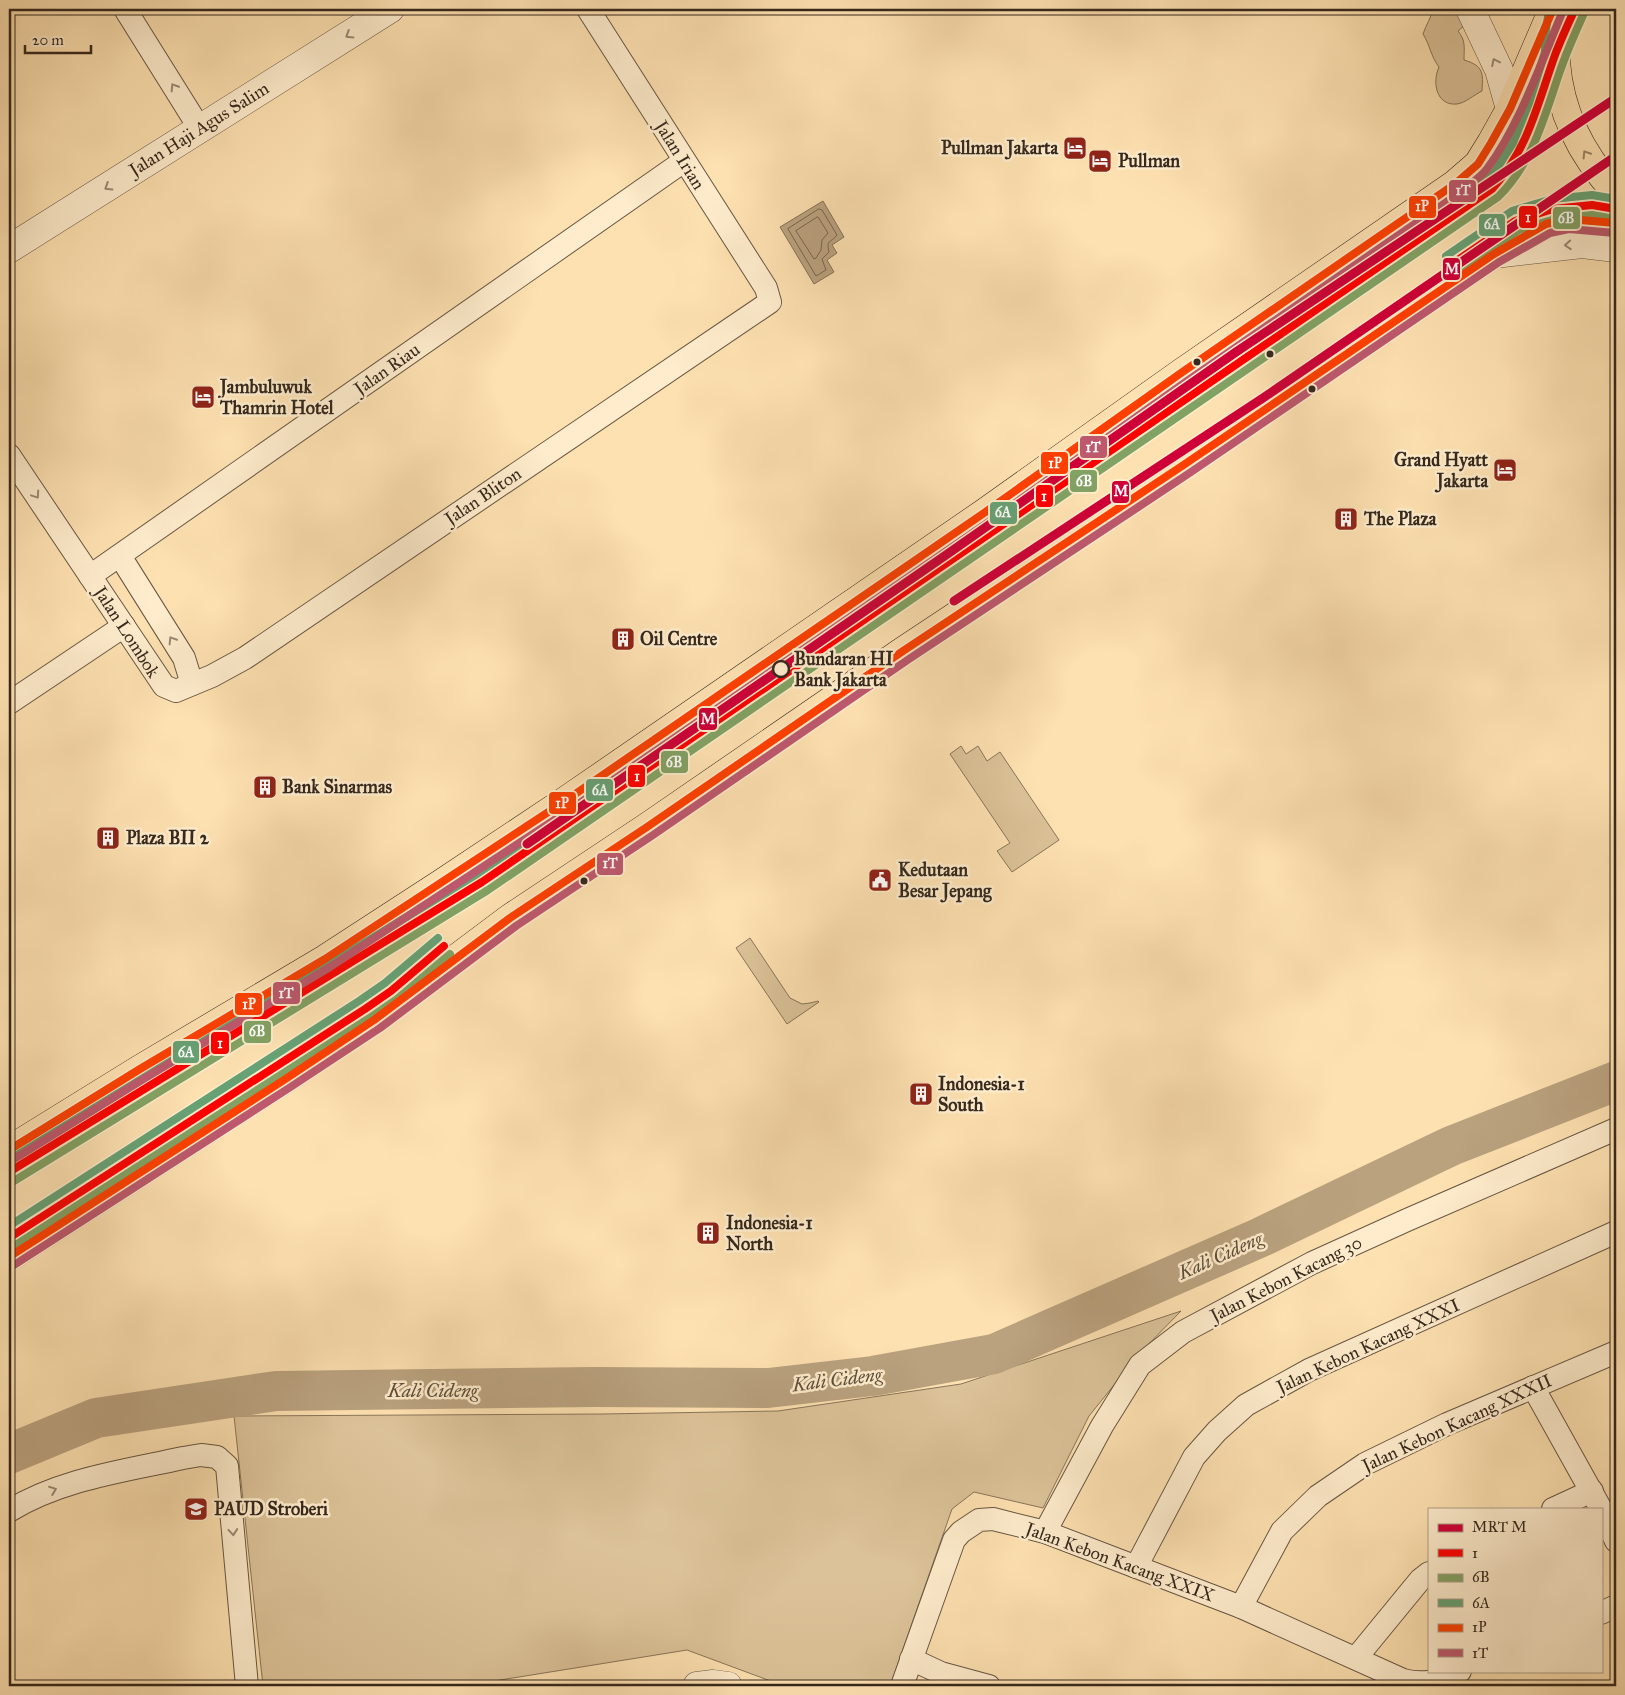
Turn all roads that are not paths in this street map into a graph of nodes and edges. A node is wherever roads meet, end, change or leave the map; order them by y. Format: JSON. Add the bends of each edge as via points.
{"nodes":[{"id":1,"x":125,"y":9,"type":"edge"},
{"id":2,"x":390,"y":9,"type":"edge"},
{"id":3,"x":588,"y":9,"type":"edge"},
{"id":4,"x":1470,"y":9,"type":"edge"},
{"id":5,"x":1553,"y":9,"type":"edge"},
{"id":6,"x":1559,"y":9,"type":"edge"},
{"id":7,"x":1510,"y":109,"type":"junction"},
{"id":8,"x":200,"y":129,"type":"junction"},
{"id":9,"x":684,"y":161,"type":"junction"},
{"id":10,"x":1616,"y":192,"type":"edge"},
{"id":11,"x":1616,"y":223,"type":"edge"},
{"id":12,"x":1616,"y":248,"type":"edge"},
{"id":13,"x":9,"y":249,"type":"edge"},
{"id":14,"x":1494,"y":254,"type":"junction"},
{"id":15,"x":770,"y":302,"type":"joint"},
{"id":16,"x":9,"y":454,"type":"edge"},
{"id":17,"x":120,"y":556,"type":"junction"},
{"id":18,"x":90,"y":576,"type":"junction"},
{"id":19,"x":124,"y":626,"type":"junction"},
{"id":20,"x":192,"y":684,"type":"junction"},
{"id":21,"x":9,"y":703,"type":"edge"},
{"id":22,"x":1616,"y":1129,"type":"edge"},
{"id":23,"x":9,"y":1150,"type":"edge"},
{"id":24,"x":1616,"y":1232,"type":"edge"},
{"id":25,"x":9,"y":1257,"type":"edge"},
{"id":26,"x":1616,"y":1352,"type":"edge"},
{"id":27,"x":1533,"y":1386,"type":"junction"},
{"id":28,"x":1598,"y":1503,"type":"edge"},
{"id":29,"x":1560,"y":1508,"type":"edge"},
{"id":30,"x":9,"y":1511,"type":"edge"},
{"id":31,"x":1602,"y":1511,"type":"edge"},
{"id":32,"x":1045,"y":1532,"type":"junction"},
{"id":33,"x":1616,"y":1541,"type":"edge"},
{"id":34,"x":1136,"y":1567,"type":"junction"},
{"id":35,"x":1428,"y":1574,"type":"edge"},
{"id":36,"x":1616,"y":1606,"type":"edge"},
{"id":37,"x":1241,"y":1607,"type":"junction"},
{"id":38,"x":1602,"y":1612,"type":"edge"},
{"id":39,"x":1356,"y":1658,"type":"junction"},
{"id":40,"x":911,"y":1659,"type":"junction"},
{"id":41,"x":1457,"y":1672,"type":"edge"},
{"id":42,"x":247,"y":1686,"type":"edge"},
{"id":43,"x":902,"y":1686,"type":"edge"},
{"id":44,"x":989,"y":1686,"type":"edge"}],
"edges":[{"from":8,"to":1,"type":"street","one_way":true},
{"from":2,"to":8,"type":"street","name":"Jalan Haji Agus Salim","one_way":true},
{"from":3,"to":9,"type":"street","name":"Jalan Irian"},
{"from":7,"to":4,"type":"street","one_way":true,"via":[[1499,70]]},
{"from":5,"to":7,"type":"main road"},
{"from":10,"to":6,"type":"main road","one_way":true,"via":[[1586,156],[1564,107],[1555,54]]},
{"from":7,"to":23,"type":"main road","via":[[1478,164],[1455,184],[984,514],[414,902]]},
{"from":8,"to":13,"type":"street","name":"Jalan Haji Agus Salim","one_way":true},
{"from":9,"to":15,"type":"street","name":"Jalan Irian","via":[[766,288]]},
{"from":9,"to":17,"type":"street","name":"Jalan Riau"},
{"from":11,"to":14,"type":"main road","via":[[1568,219],[1546,224]]},
{"from":12,"to":14,"type":"street","one_way":true,"via":[[1582,244]]},
{"from":14,"to":25,"type":"main road","via":[[510,918],[374,1020]]},
{"from":15,"to":20,"type":"street","name":"Jalan Bliton","via":[[245,658]]},
{"from":16,"to":18,"type":"street","name":"Jalan Lombok","one_way":true},
{"from":17,"to":18,"type":"street","name":"Jalan Riau"},
{"from":20,"to":17,"type":"street","name":"Jalan Lombok","one_way":true,"via":[[184,658]]},
{"from":18,"to":19,"type":"street","name":"Jalan Lombok"},
{"from":19,"to":20,"type":"street","name":"Jalan Lombok","via":[[164,686],[176,691]]},
{"from":19,"to":21,"type":"street"},
{"from":22,"to":32,"type":"street","name":"Jalan Kebon Kacang 30","via":[[1312,1264],[1183,1332],[1140,1365],[1102,1426]]},
{"from":24,"to":34,"type":"street","name":"Jalan Kebon Kacang XXXI","via":[[1308,1370],[1246,1405],[1194,1457]]},
{"from":26,"to":27,"type":"street","name":"Jalan Kebon Kacang XXXII"},
{"from":27,"to":28,"type":"street"},
{"from":27,"to":37,"type":"street","name":"Jalan Kebon Kacang XXXII","via":[[1364,1464],[1318,1496],[1282,1531]]},
{"from":28,"to":29,"type":"street"},
{"from":30,"to":42,"type":"street","one_way":true,"via":[[48,1491],[73,1483],[183,1458],[216,1457],[227,1466]]},
{"from":31,"to":33,"type":"street"},
{"from":32,"to":34,"type":"street","name":"Jalan Kebon Kacang XXIX"},
{"from":32,"to":40,"type":"street","name":"Jalan Kebon Kacang XXIX","via":[[993,1519],[979,1520],[961,1532],[954,1540]]},
{"from":34,"to":37,"type":"street","name":"Jalan Kebon Kacang XXIX"},
{"from":35,"to":39,"type":"street"},
{"from":36,"to":38,"type":"street"},
{"from":37,"to":39,"type":"street","name":"Jalan Kebon Kacang XXIX"},
{"from":39,"to":41,"type":"street","name":"Jalan Kebon Kacang XXIX","via":[[1415,1684],[1429,1683]]},
{"from":40,"to":43,"type":"street","name":"Jalan Kebon Kacang XXIX"},
{"from":40,"to":44,"type":"street","via":[[941,1673]]}]}
